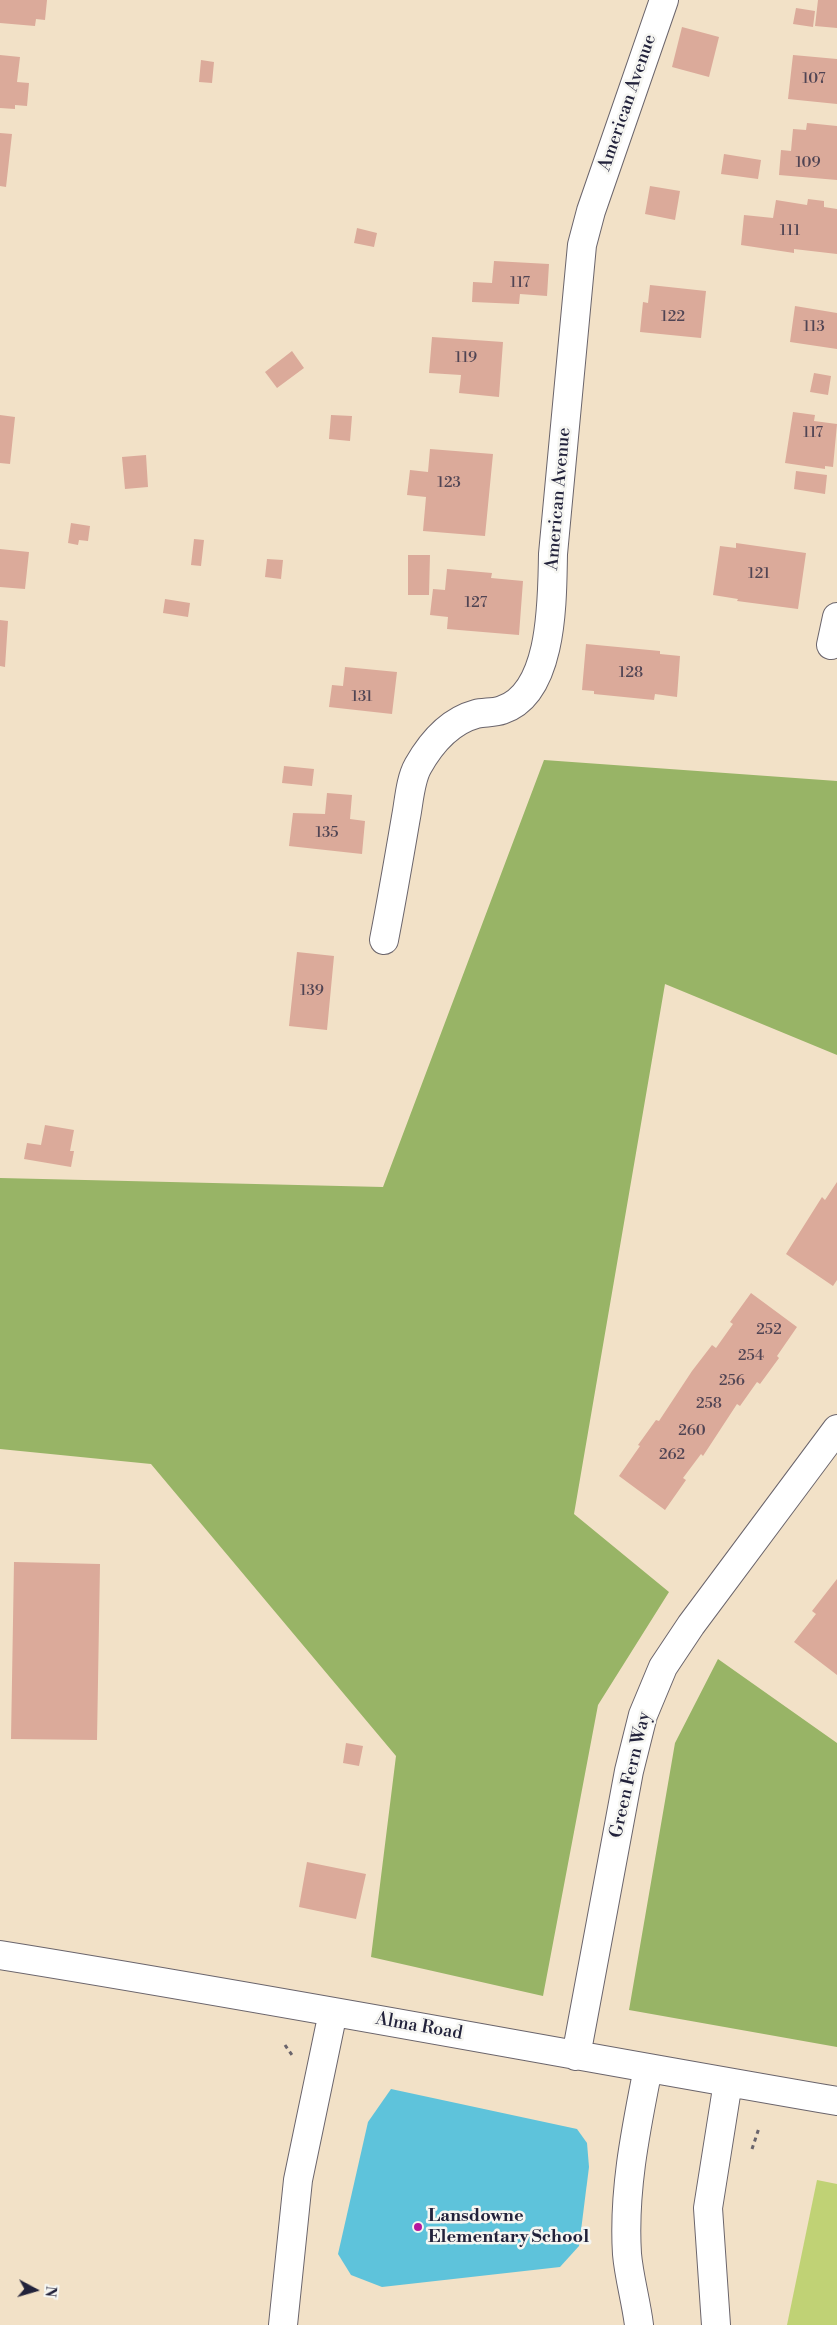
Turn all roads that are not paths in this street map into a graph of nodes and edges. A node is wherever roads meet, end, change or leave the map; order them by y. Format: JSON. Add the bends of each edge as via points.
{"nodes":[{"id":1,"x":664,"y":0,"type":"edge"},
{"id":2,"x":837,"y":617,"type":"edge"},
{"id":3,"x":831,"y":645,"type":"dead end"},
{"id":4,"x":384,"y":940,"type":"dead end"},
{"id":5,"x":837,"y":1429,"type":"edge"},
{"id":6,"x":0,"y":1955,"type":"edge"},
{"id":7,"x":333,"y":2012,"type":"junction"},
{"id":8,"x":576,"y":2056,"type":"junction"},
{"id":9,"x":648,"y":2068,"type":"junction"},
{"id":10,"x":728,"y":2082,"type":"junction"},
{"id":11,"x":837,"y":2101,"type":"edge"},
{"id":12,"x":283,"y":2325,"type":"edge"},
{"id":13,"x":639,"y":2325,"type":"edge"},
{"id":14,"x":716,"y":2325,"type":"edge"}],
"edges":[{"from":1,"to":4,"type":"street","name":"American Avenue","via":[[582,245],[551,604],[547,641],[538,672],[522,699],[503,710],[475,715],[452,724],[417,767]]},
{"from":2,"to":3,"type":"street"},
{"from":5,"to":8,"type":"street","name":"Green Fern Way","via":[[691,1625],[663,1667],[643,1715],[629,1771]]},
{"from":6,"to":7,"type":"street","name":"Alma Road"},
{"from":7,"to":8,"type":"street","name":"Alma Road"},
{"from":7,"to":12,"type":"street","via":[[298,2180]]},
{"from":8,"to":9,"type":"street","name":"Alma Road"},
{"from":9,"to":10,"type":"street","name":"Alma Road"},
{"from":9,"to":13,"type":"street","via":[[627,2198],[627,2255]]},
{"from":10,"to":11,"type":"street","name":"Alma Road"},
{"from":10,"to":14,"type":"street","via":[[708,2208]]}]}
